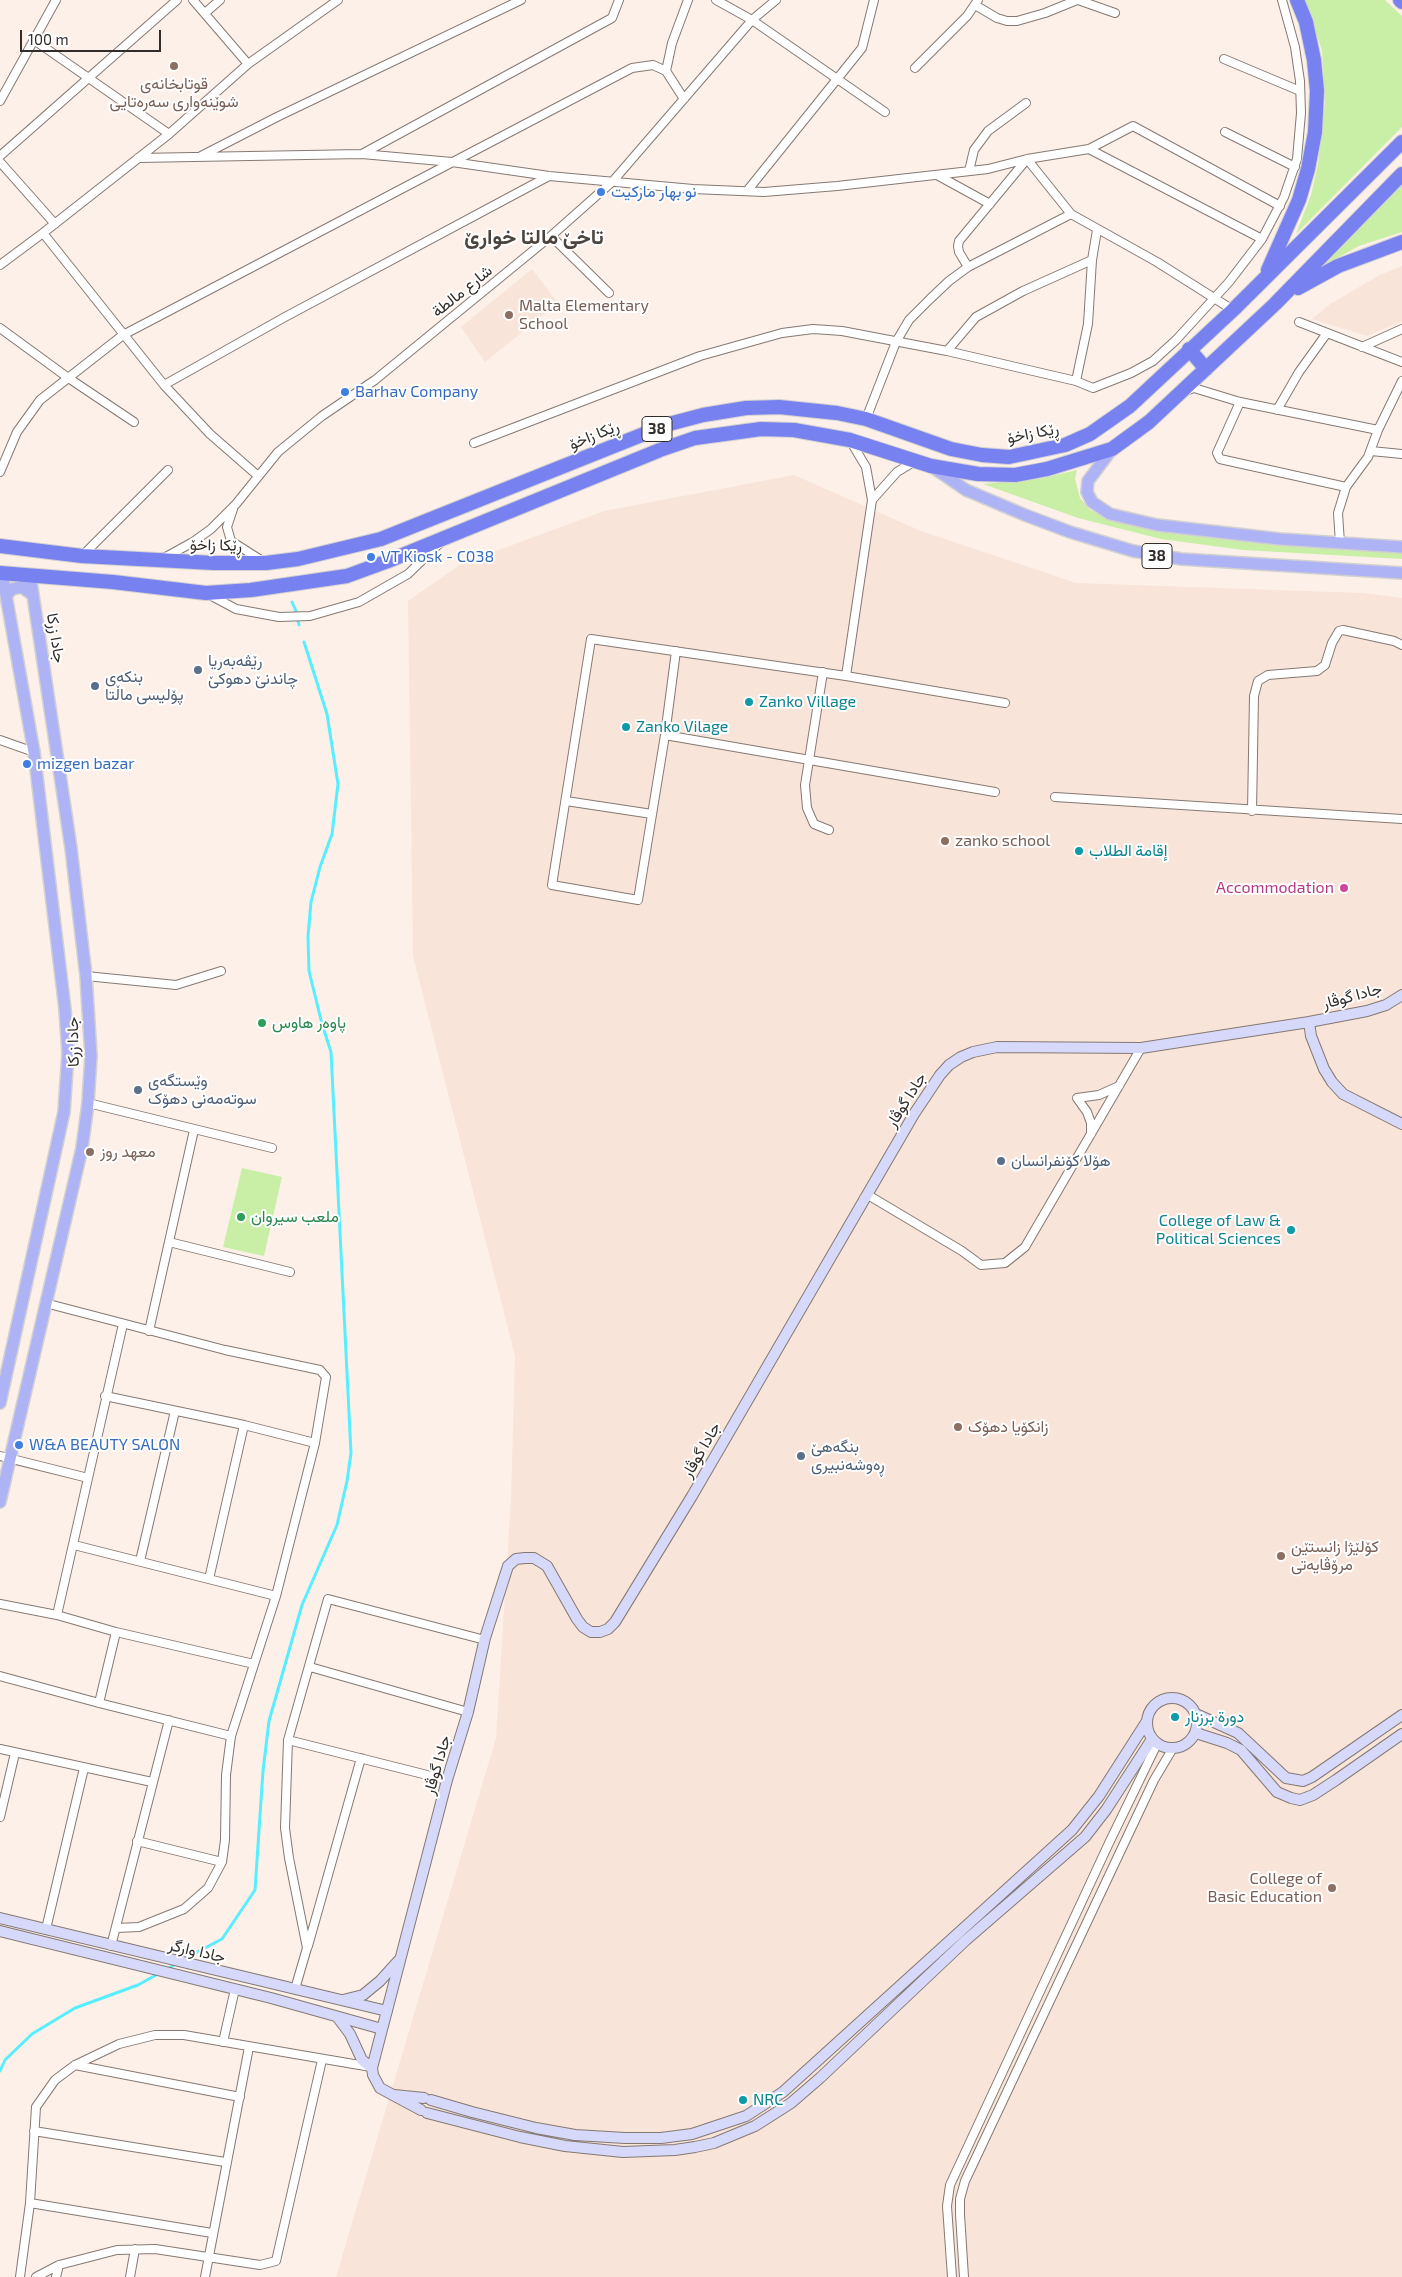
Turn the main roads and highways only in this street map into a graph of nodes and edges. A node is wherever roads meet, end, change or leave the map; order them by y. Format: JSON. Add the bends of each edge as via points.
{"nodes":[{"id":1,"x":1298,"y":0,"type":"edge"},
{"id":2,"x":1402,"y":142,"type":"edge"},
{"id":3,"x":1402,"y":174,"type":"edge"},
{"id":4,"x":1402,"y":242,"type":"edge"},
{"id":5,"x":1265,"y":278,"type":"junction"},
{"id":6,"x":1275,"y":304,"type":"junction"},
{"id":7,"x":1189,"y":349,"type":"junction"},
{"id":8,"x":1206,"y":370,"type":"junction"},
{"id":9,"x":1112,"y":449,"type":"junction"},
{"id":10,"x":931,"y":466,"type":"junction"},
{"id":11,"x":381,"y":539,"type":"junction"},
{"id":12,"x":0,"y":546,"type":"edge"},
{"id":13,"x":1402,"y":547,"type":"edge"},
{"id":14,"x":388,"y":561,"type":"junction"},
{"id":15,"x":1,"y":573,"type":"edge"},
{"id":16,"x":1402,"y":573,"type":"edge"},
{"id":17,"x":30,"y":576,"type":"junction"},
{"id":18,"x":33,"y":595,"type":"junction"},
{"id":19,"x":6,"y":596,"type":"junction"},
{"id":20,"x":0,"y":1403,"type":"edge"},
{"id":21,"x":5,"y":1457,"type":"edge"},
{"id":22,"x":0,"y":1502,"type":"edge"}],
"edges":[{"from":1,"to":5,"type":"highway","via":[[1314,60],[1317,91],[1315,132],[1299,200]]},
{"from":2,"to":5,"type":"highway","name":"ڕێکا زاخۆ"},
{"from":3,"to":6,"type":"highway"},
{"from":4,"to":6,"type":"highway","via":[[1338,266]]},
{"from":5,"to":7,"type":"highway","name":"ڕێکا زاخۆ","number":"38"},
{"from":6,"to":8,"type":"highway","number":"38"},
{"from":7,"to":8,"type":"highway"},
{"from":7,"to":11,"type":"highway","name":"ڕێکا زاخۆ","number":"38","via":[[1113,419],[1065,445],[1034,453],[1009,457],[967,452],[838,413],[780,407],[746,408],[669,424]]},
{"from":8,"to":9,"type":"highway","number":"38"},
{"from":9,"to":10,"type":"highway","number":"38","via":[[1047,469],[1015,474],[978,474]]},
{"from":9,"to":13,"type":"main road","number":"38","via":[[1088,481],[1087,492],[1092,502],[1110,514],[1157,525]]},
{"from":10,"to":14,"type":"highway","number":"38","via":[[850,440],[794,430],[761,429],[696,438]]},
{"from":10,"to":16,"type":"main road","number":"38","via":[[966,490],[1025,515],[1133,551],[1181,559]]},
{"from":11,"to":12,"type":"highway","name":"ڕێکا زاخۆ","number":"38","via":[[327,553],[266,563],[160,561]]},
{"from":11,"to":14,"type":"highway"},
{"from":14,"to":17,"type":"highway","number":"38","via":[[347,576],[206,594]]},
{"from":15,"to":17,"type":"highway","number":"38"},
{"from":15,"to":19,"type":"main road","name":"جادا زرکا"},
{"from":17,"to":18,"type":"main road","name":"جادا زرکا"},
{"from":18,"to":19,"type":"main road","via":[[22,587],[12,589]]},
{"from":18,"to":21,"type":"main road","name":"جادا زرکا","via":[[58,753],[91,1033],[82,1148]]},
{"from":19,"to":20,"type":"main road","name":"جادا زرکا","via":[[34,752],[66,1024],[68,1074],[64,1112]]},
{"from":21,"to":22,"type":"main road","name":"جادا زرکا"}]}
